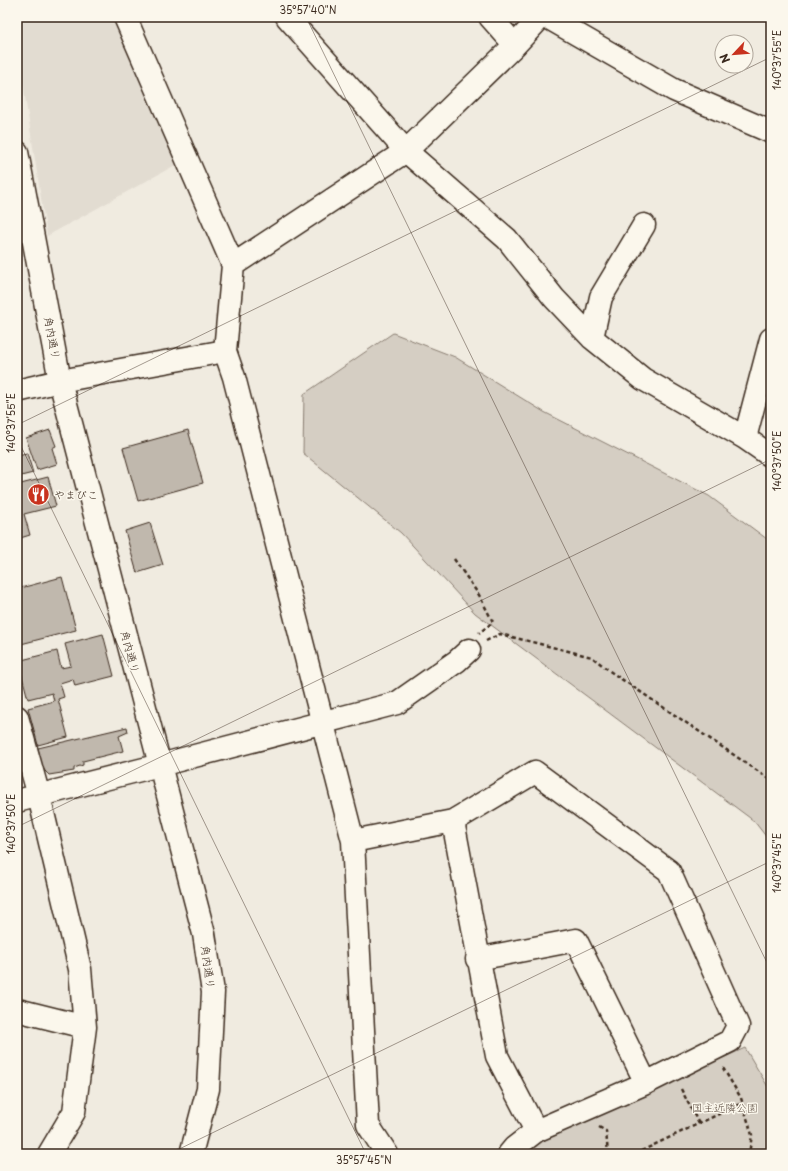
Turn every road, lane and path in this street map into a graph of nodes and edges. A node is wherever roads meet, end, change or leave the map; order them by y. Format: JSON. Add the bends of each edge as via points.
{"nodes":[{"id":1,"x":124,"y":17,"type":"edge"},
{"id":2,"x":287,"y":17,"type":"edge"},
{"id":3,"x":490,"y":17,"type":"edge"},
{"id":4,"x":541,"y":17,"type":"edge"},
{"id":5,"x":547,"y":17,"type":"edge"},
{"id":6,"x":515,"y":45,"type":"junction"},
{"id":7,"x":771,"y":132,"type":"edge"},
{"id":8,"x":406,"y":151,"type":"junction"},
{"id":9,"x":17,"y":152,"type":"edge"},
{"id":10,"x":644,"y":225,"type":"dead end"},
{"id":11,"x":233,"y":265,"type":"junction"},
{"id":12,"x":592,"y":338,"type":"junction"},
{"id":13,"x":771,"y":339,"type":"edge"},
{"id":14,"x":225,"y":351,"type":"junction"},
{"id":15,"x":60,"y":381,"type":"junction"},
{"id":16,"x":17,"y":391,"type":"edge"},
{"id":17,"x":745,"y":438,"type":"junction"},
{"id":18,"x":771,"y":456,"type":"edge"},
{"id":19,"x":454,"y":559,"type":"dead end"},
{"id":20,"x":469,"y":650,"type":"junction"},
{"id":21,"x":17,"y":717,"type":"edge"},
{"id":22,"x":322,"y":723,"type":"junction"},
{"id":23,"x":160,"y":765,"type":"junction"},
{"id":24,"x":771,"y":780,"type":"edge"},
{"id":25,"x":39,"y":796,"type":"junction"},
{"id":26,"x":17,"y":801,"type":"edge"},
{"id":27,"x":453,"y":821,"type":"junction"},
{"id":28,"x":354,"y":841,"type":"junction"},
{"id":29,"x":478,"y":958,"type":"junction"},
{"id":30,"x":17,"y":1010,"type":"edge"},
{"id":31,"x":85,"y":1027,"type":"junction"},
{"id":32,"x":713,"y":1050,"type":"junction"},
{"id":33,"x":672,"y":1070,"type":"junction"},
{"id":34,"x":646,"y":1083,"type":"junction"},
{"id":35,"x":742,"y":1103,"type":"junction"},
{"id":36,"x":576,"y":1114,"type":"junction"},
{"id":37,"x":699,"y":1124,"type":"junction"},
{"id":38,"x":536,"y":1131,"type":"junction"},
{"id":39,"x":49,"y":1154,"type":"edge"},
{"id":40,"x":192,"y":1154,"type":"edge"},
{"id":41,"x":387,"y":1154,"type":"edge"},
{"id":42,"x":509,"y":1154,"type":"edge"},
{"id":43,"x":608,"y":1154,"type":"edge"},
{"id":44,"x":635,"y":1154,"type":"edge"},
{"id":45,"x":748,"y":1154,"type":"edge"}],
"edges":[{"from":1,"to":11,"type":"street"},
{"from":2,"to":8,"type":"street"},
{"from":3,"to":6,"type":"street"},
{"from":4,"to":6,"type":"street"},
{"from":5,"to":7,"type":"street","via":[[674,90]]},
{"from":6,"to":8,"type":"street"},
{"from":8,"to":11,"type":"street"},
{"from":8,"to":12,"type":"street","via":[[507,239],[554,298]]},
{"from":9,"to":15,"type":"street","name":"角内通り"},
{"from":10,"to":12,"type":"street","via":[[601,297]]},
{"from":11,"to":14,"type":"street"},
{"from":12,"to":17,"type":"street","via":[[643,379]]},
{"from":13,"to":17,"type":"street"},
{"from":14,"to":15,"type":"street"},
{"from":14,"to":22,"type":"street","via":[[234,377]]},
{"from":15,"to":16,"type":"street"},
{"from":15,"to":23,"type":"street","name":"角内通り"},
{"from":17,"to":18,"type":"street"},
{"from":19,"to":20,"type":"path","via":[[479,595],[493,622],[475,636]]},
{"from":20,"to":22,"type":"street","via":[[397,703]]},
{"from":20,"to":24,"type":"path","via":[[500,634],[592,657]]},
{"from":21,"to":25,"type":"street"},
{"from":22,"to":23,"type":"street"},
{"from":22,"to":28,"type":"street"},
{"from":23,"to":25,"type":"street"},
{"from":23,"to":40,"type":"street","name":"角内通り","via":[[204,934],[212,992],[208,1089]]},
{"from":25,"to":26,"type":"street"},
{"from":25,"to":31,"type":"street","via":[[80,969]]},
{"from":27,"to":28,"type":"street"},
{"from":27,"to":29,"type":"street"},
{"from":27,"to":32,"type":"street","via":[[535,772],[669,871],[738,1026],[730,1041]]},
{"from":28,"to":41,"type":"street","via":[[368,1125]]},
{"from":29,"to":34,"type":"street","via":[[576,940]]},
{"from":29,"to":38,"type":"street","via":[[496,1056]]},
{"from":30,"to":31,"type":"street"},
{"from":31,"to":39,"type":"street","via":[[74,1112]]},
{"from":32,"to":33,"type":"street"},
{"from":32,"to":35,"type":"path"},
{"from":33,"to":34,"type":"street"},
{"from":33,"to":37,"type":"path"},
{"from":34,"to":36,"type":"street"},
{"from":35,"to":37,"type":"path"},
{"from":35,"to":45,"type":"path","via":[[752,1135]]},
{"from":36,"to":38,"type":"street"},
{"from":36,"to":43,"type":"path","via":[[606,1131]]},
{"from":37,"to":44,"type":"path"},
{"from":38,"to":42,"type":"street"}]}
